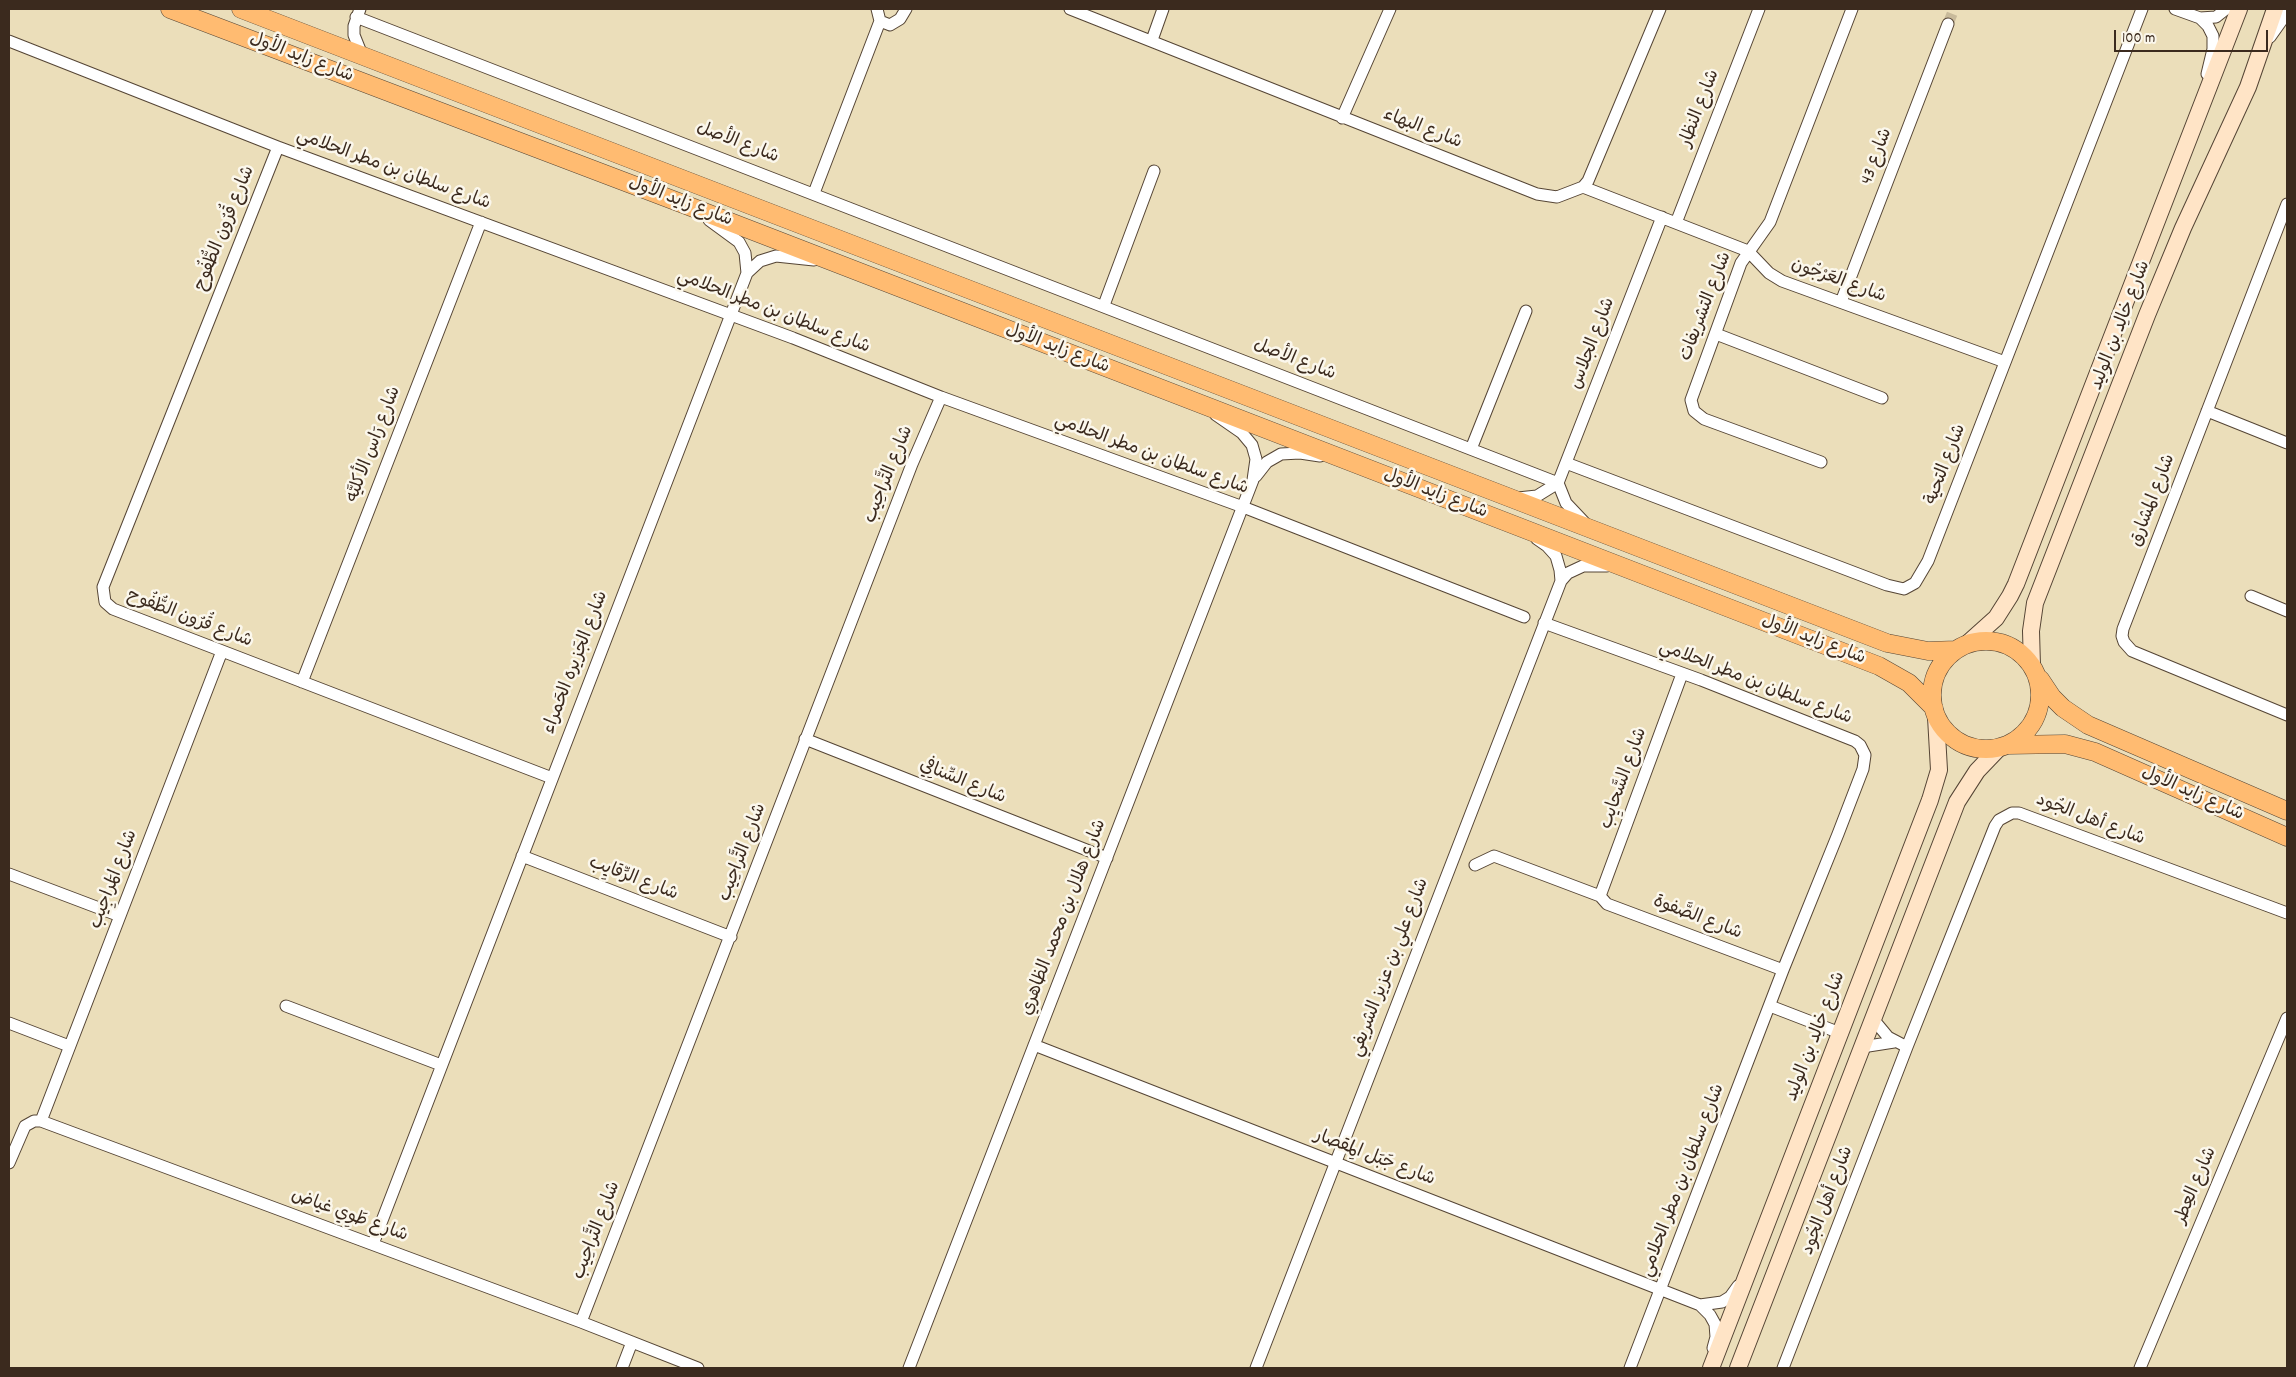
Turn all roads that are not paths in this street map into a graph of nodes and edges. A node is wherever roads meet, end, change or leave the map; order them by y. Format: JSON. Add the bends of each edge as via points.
{"nodes":[{"id":1,"x":170,"y":9,"type":"edge"},
{"id":2,"x":241,"y":9,"type":"edge"},
{"id":3,"x":877,"y":9,"type":"edge"},
{"id":4,"x":906,"y":9,"type":"edge"},
{"id":5,"x":1070,"y":9,"type":"edge"},
{"id":6,"x":1163,"y":9,"type":"edge"},
{"id":7,"x":1390,"y":9,"type":"edge"},
{"id":8,"x":1660,"y":9,"type":"edge"},
{"id":9,"x":1759,"y":9,"type":"edge"},
{"id":10,"x":1852,"y":9,"type":"edge"},
{"id":11,"x":2142,"y":9,"type":"edge"},
{"id":12,"x":2175,"y":9,"type":"edge"},
{"id":13,"x":2226,"y":9,"type":"edge"},
{"id":14,"x":2240,"y":9,"type":"edge"},
{"id":15,"x":2275,"y":9,"type":"edge"},
{"id":16,"x":358,"y":13,"type":"edge"},
{"id":17,"x":2287,"y":13,"type":"edge"},
{"id":18,"x":2200,"y":18,"type":"junction"},
{"id":19,"x":880,"y":21,"type":"junction"},
{"id":20,"x":1948,"y":24,"type":"tunnel mouth"},
{"id":21,"x":1152,"y":40,"type":"junction"},
{"id":22,"x":9,"y":41,"type":"edge"},
{"id":23,"x":2262,"y":49,"type":"junction"},
{"id":24,"x":362,"y":55,"type":"junction"},
{"id":25,"x":2206,"y":92,"type":"junction"},
{"id":26,"x":1342,"y":118,"type":"junction"},
{"id":27,"x":278,"y":147,"type":"junction"},
{"id":28,"x":1154,"y":171,"type":"dead end"},
{"id":29,"x":1583,"y":187,"type":"junction"},
{"id":30,"x":814,"y":193,"type":"junction"},
{"id":31,"x":2287,"y":204,"type":"edge"},
{"id":32,"x":686,"y":206,"type":"junction"},
{"id":33,"x":1662,"y":217,"type":"junction"},
{"id":34,"x":481,"y":222,"type":"junction"},
{"id":35,"x":1676,"y":223,"type":"junction"},
{"id":36,"x":1748,"y":251,"type":"junction"},
{"id":37,"x":829,"y":262,"type":"junction"},
{"id":38,"x":747,"y":273,"type":"junction"},
{"id":39,"x":1841,"y":302,"type":"junction"},
{"id":40,"x":1104,"y":306,"type":"junction"},
{"id":41,"x":1526,"y":310,"type":"dead end"},
{"id":42,"x":730,"y":314,"type":"junction"},
{"id":43,"x":1716,"y":334,"type":"junction"},
{"id":44,"x":2005,"y":362,"type":"junction"},
{"id":45,"x":940,"y":397,"type":"junction"},
{"id":46,"x":1882,"y":398,"type":"dead end"},
{"id":47,"x":1201,"y":405,"type":"junction"},
{"id":48,"x":2207,"y":411,"type":"junction"},
{"id":49,"x":2287,"y":443,"type":"edge"},
{"id":50,"x":1471,"y":449,"type":"junction"},
{"id":51,"x":1345,"y":461,"type":"junction"},
{"id":52,"x":1821,"y":462,"type":"dead end"},
{"id":53,"x":1566,"y":463,"type":"junction"},
{"id":54,"x":1253,"y":480,"type":"junction"},
{"id":55,"x":1558,"y":483,"type":"junction"},
{"id":56,"x":1512,"y":498,"type":"junction"},
{"id":57,"x":1242,"y":507,"type":"junction"},
{"id":58,"x":1517,"y":526,"type":"junction"},
{"id":59,"x":1594,"y":530,"type":"junction"},
{"id":60,"x":1625,"y":568,"type":"junction"},
{"id":61,"x":1560,"y":581,"type":"junction"},
{"id":62,"x":2252,"y":596,"type":"dead end"},
{"id":63,"x":2287,"y":611,"type":"edge"},
{"id":64,"x":1524,"y":617,"type":"dead end"},
{"id":65,"x":1544,"y":623,"type":"junction"},
{"id":66,"x":1961,"y":647,"type":"junction"},
{"id":67,"x":222,"y":651,"type":"junction"},
{"id":68,"x":2035,"y":671,"type":"junction"},
{"id":69,"x":1682,"y":674,"type":"junction"},
{"id":70,"x":302,"y":682,"type":"junction"},
{"id":71,"x":1935,"y":713,"type":"junction"},
{"id":72,"x":2287,"y":715,"type":"edge"},
{"id":73,"x":805,"y":739,"type":"junction"},
{"id":74,"x":2004,"y":746,"type":"junction"},
{"id":75,"x":552,"y":778,"type":"junction"},
{"id":76,"x":2287,"y":811,"type":"edge"},
{"id":77,"x":2265,"y":827,"type":"junction"},
{"id":78,"x":2287,"y":837,"type":"edge"},
{"id":79,"x":2287,"y":842,"type":"edge"},
{"id":80,"x":522,"y":856,"type":"junction"},
{"id":81,"x":1107,"y":858,"type":"junction"},
{"id":82,"x":1475,"y":865,"type":"dead end"},
{"id":83,"x":9,"y":874,"type":"edge"},
{"id":84,"x":1600,"y":896,"type":"junction"},
{"id":85,"x":2287,"y":914,"type":"edge"},
{"id":86,"x":120,"y":916,"type":"junction"},
{"id":87,"x":731,"y":937,"type":"junction"},
{"id":88,"x":1783,"y":970,"type":"junction"},
{"id":89,"x":286,"y":1006,"type":"dead end"},
{"id":90,"x":1770,"y":1006,"type":"junction"},
{"id":91,"x":2287,"y":1018,"type":"edge"},
{"id":92,"x":1872,"y":1019,"type":"junction"},
{"id":93,"x":9,"y":1023,"type":"edge"},
{"id":94,"x":1840,"y":1034,"type":"junction"},
{"id":95,"x":1894,"y":1042,"type":"junction"},
{"id":96,"x":1034,"y":1045,"type":"junction"},
{"id":97,"x":69,"y":1046,"type":"junction"},
{"id":98,"x":1862,"y":1046,"type":"junction"},
{"id":99,"x":1907,"y":1047,"type":"junction"},
{"id":100,"x":442,"y":1066,"type":"junction"},
{"id":101,"x":40,"y":1121,"type":"junction"},
{"id":102,"x":9,"y":1162,"type":"edge"},
{"id":103,"x":1336,"y":1162,"type":"junction"},
{"id":104,"x":373,"y":1244,"type":"junction"},
{"id":105,"x":1758,"y":1246,"type":"junction"},
{"id":106,"x":1660,"y":1289,"type":"junction"},
{"id":107,"x":1700,"y":1305,"type":"junction"},
{"id":108,"x":582,"y":1322,"type":"junction"},
{"id":109,"x":632,"y":1342,"type":"junction"},
{"id":110,"x":1742,"y":1365,"type":"edge"},
{"id":111,"x":622,"y":1368,"type":"edge"},
{"id":112,"x":698,"y":1368,"type":"edge"},
{"id":113,"x":909,"y":1368,"type":"edge"},
{"id":114,"x":1256,"y":1368,"type":"edge"},
{"id":115,"x":1630,"y":1368,"type":"edge"},
{"id":116,"x":1709,"y":1368,"type":"edge"},
{"id":117,"x":1783,"y":1368,"type":"edge"},
{"id":118,"x":2140,"y":1368,"type":"edge"}],
"edges":[{"from":1,"to":32,"type":"main road","name":"شارع زايد الأول"},
{"from":2,"to":24,"type":"main road","name":"شارع زايد الأول"},
{"from":3,"to":19,"type":"street"},
{"from":4,"to":19,"type":"street","via":[[894,24],[886,25]]},
{"from":5,"to":21,"type":"street","name":"شارع البهاء"},
{"from":6,"to":21,"type":"street"},
{"from":7,"to":26,"type":"street"},
{"from":8,"to":29,"type":"street","via":[[1592,173]]},
{"from":9,"to":35,"type":"street","name":"شارع النظار"},
{"from":10,"to":36,"type":"street","name":"شارع التشريفات","via":[[1768,226]]},
{"from":11,"to":44,"type":"street","name":"شارع التحية"},
{"from":12,"to":18,"type":"street"},
{"from":13,"to":18,"type":"street","via":[[2216,17]]},
{"from":14,"to":25,"type":"street","name":"شارع خالِد بن الوليد"},
{"from":15,"to":23,"type":"street","name":"شارع خالِد بن الوليد"},
{"from":16,"to":24,"type":"street","via":[[354,35]]},
{"from":16,"to":30,"type":"street","name":"شارع الأصل"},
{"from":17,"to":23,"type":"street"},
{"from":18,"to":25,"type":"street","via":[[2211,31],[2214,43]]},
{"from":19,"to":30,"type":"street"},
{"from":20,"to":39,"type":"street","name":"شارع 43"},
{"from":21,"to":26,"type":"street","name":"شارع البهاء"},
{"from":22,"to":27,"type":"street","name":"شارع سلطان بن مطر الحلامي"},
{"from":23,"to":68,"type":"street","name":"شارع خالِد بن الوليد","via":[[2147,315],[2035,602],[2031,631]]},
{"from":24,"to":56,"type":"main road","name":"شارع زايد الأول"},
{"from":25,"to":66,"type":"street","name":"شارع خالِد بن الوليد","via":[[2013,590],[1996,618]]},
{"from":26,"to":29,"type":"street","name":"شارع البهاء","via":[[1537,194],[1557,197]]},
{"from":27,"to":34,"type":"street","name":"شارع سلطان بن مطر الحلامي"},
{"from":27,"to":67,"type":"street","name":"شارع قُرُون الطُّفُوح","via":[[103,586],[105,602],[113,609]]},
{"from":28,"to":40,"type":"street"},
{"from":29,"to":33,"type":"street","name":"شارع العَرْجُون"},
{"from":30,"to":40,"type":"street","name":"شارع الأصل"},
{"from":31,"to":48,"type":"street","name":"شارع المشارق"},
{"from":32,"to":37,"type":"main road","name":"شارع زايد الأول"},
{"from":32,"to":38,"type":"street","via":[[739,242],[745,253]]},
{"from":33,"to":35,"type":"street","name":"شارع العَرْجُون"},
{"from":33,"to":53,"type":"street","name":"شارع الجلاس"},
{"from":34,"to":42,"type":"street","name":"شارع سلطان بن مطر الحلامي"},
{"from":34,"to":70,"type":"street","name":"شارع رَاس الأكليَّه"},
{"from":35,"to":36,"type":"street","name":"شارع العَرْجُون"},
{"from":36,"to":39,"type":"street","name":"شارع العَرْجُون","via":[[1776,278]]},
{"from":36,"to":43,"type":"street","name":"شارع التشريفات"},
{"from":37,"to":38,"type":"street","via":[[776,256],[760,261]]},
{"from":37,"to":47,"type":"main road","name":"شارع زايد الأول"},
{"from":38,"to":42,"type":"street","name":"شارع الجَزيره الحَمراء"},
{"from":39,"to":44,"type":"street","name":"شارع العَرْجُون"},
{"from":40,"to":50,"type":"street","name":"شارع الأصل"},
{"from":41,"to":50,"type":"street"},
{"from":42,"to":45,"type":"street","name":"شارع سلطان بن مطر الحلامي"},
{"from":42,"to":75,"type":"street","name":"شارع الجَزيره الحَمراء"},
{"from":43,"to":46,"type":"street"},
{"from":43,"to":52,"type":"street","name":"شارع التشريفات","via":[[1692,394],[1691,404],[1696,414]]},
{"from":44,"to":53,"type":"street","name":"شارع التحية","via":[[1928,561],[1916,583],[1904,589],[1887,586]]},
{"from":45,"to":57,"type":"street","name":"شارع سلطان بن مطر الحلامي"},
{"from":45,"to":73,"type":"street","name":"شارع التَّراحِيب"},
{"from":47,"to":51,"type":"main road","name":"شارع زايد الأول"},
{"from":47,"to":54,"type":"street","name":"شارع هلال بن محمد الظاهري","via":[[1248,438],[1256,459]]},
{"from":48,"to":49,"type":"street"},
{"from":48,"to":72,"type":"street","name":"شارع المشارق","via":[[2123,629],[2124,642],[2132,651]]},
{"from":50,"to":55,"type":"street","name":"شارع الأصل"},
{"from":51,"to":54,"type":"street","name":"شارع هلال بن محمد الظاهري","via":[[1300,453],[1281,454],[1267,462]]},
{"from":51,"to":58,"type":"main road","name":"شارع زايد الأول"},
{"from":53,"to":55,"type":"street","name":"شارع الجلاس"},
{"from":54,"to":57,"type":"street","name":"شارع هلال بن محمد الظاهري"},
{"from":55,"to":56,"type":"street","via":[[1537,496]]},
{"from":55,"to":59,"type":"street","via":[[1573,512]]},
{"from":56,"to":59,"type":"main road","name":"شارع زايد الأول"},
{"from":57,"to":64,"type":"street","name":"شارع سلطان بن مطر الحلامي"},
{"from":57,"to":81,"type":"street","name":"شارع هلال بن محمد الظاهري"},
{"from":58,"to":60,"type":"main road","name":"شارع زايد الأول"},
{"from":58,"to":61,"type":"street","via":[[1553,552],[1559,563]]},
{"from":59,"to":66,"type":"main road","name":"شارع زايد الأول","via":[[1887,643],[1921,651]]},
{"from":60,"to":61,"type":"street","via":[[1598,564],[1583,566]]},
{"from":60,"to":71,"type":"main road","name":"شارع زايد الأول","via":[[1879,666],[1909,683]]},
{"from":61,"to":65,"type":"street","name":"شارع علي بن عزيز الشريفي"},
{"from":62,"to":63,"type":"street"},
{"from":65,"to":69,"type":"street","name":"شارع سلطان بن مطر الحلامي"},
{"from":65,"to":103,"type":"street","name":"شارع علي بن عزيز الشريفي"},
{"from":66,"to":68,"type":"main road","via":[[1979,641],[2003,643],[2014,648]]},
{"from":66,"to":71,"type":"main road","via":[[1938,670],[1934,682]]},
{"from":67,"to":70,"type":"street","name":"شارع قُرُون الطُّفُوح"},
{"from":67,"to":86,"type":"street","name":"شارع المَراجِيب"},
{"from":68,"to":74,"type":"main road","via":[[2040,689],[2036,716],[2020,738]]},
{"from":68,"to":76,"type":"main road","name":"شارع زايد الأول","via":[[2052,698],[2088,725]]},
{"from":69,"to":84,"type":"street","name":"شارع السَّحايِب"},
{"from":69,"to":88,"type":"street","name":"شارع سلطان بن مطر الحلامي","via":[[1855,741],[1865,755],[1863,769]]},
{"from":70,"to":75,"type":"street","name":"شارع قُرُون الطُّفُوح"},
{"from":71,"to":74,"type":"main road","via":[[1943,728],[1962,744],[1974,748]]},
{"from":71,"to":94,"type":"street","name":"شارع خالِد بن الوليد","via":[[1939,755],[1934,786]]},
{"from":73,"to":81,"type":"street","name":"شارع السِّنافِي"},
{"from":73,"to":87,"type":"street","name":"شارع التَّراحِيب"},
{"from":74,"to":77,"type":"main road","name":"شارع زايد الأول","via":[[2065,744],[2096,752]]},
{"from":74,"to":92,"type":"street","via":[[1977,771],[1958,802]]},
{"from":75,"to":80,"type":"street","name":"شارع الجَزيره الحَمراء"},
{"from":77,"to":78,"type":"main road","name":"شارع زايد الأول"},
{"from":77,"to":79,"type":"street"},
{"from":80,"to":87,"type":"street","name":"شارع الرِّقايِب"},
{"from":80,"to":100,"type":"street","name":"شارع الجَزيره الحَمراء"},
{"from":81,"to":96,"type":"street","name":"شارع هلال بن محمد الظاهري"},
{"from":82,"to":84,"type":"street","name":"شارع الصَّفوة","via":[[1494,856]]},
{"from":83,"to":86,"type":"street"},
{"from":84,"to":88,"type":"street","name":"شارع الصَّفوة","via":[[1607,904]]},
{"from":85,"to":99,"type":"street","name":"شارع أهل الجُود","via":[[2020,813],[2005,815],[1995,826]]},
{"from":86,"to":97,"type":"street","name":"شارع المَراجِيب"},
{"from":87,"to":108,"type":"street","name":"شارع التَّراحِيب"},
{"from":88,"to":90,"type":"street","name":"شارع سلطان بن مطر الحلامي"},
{"from":89,"to":100,"type":"street"},
{"from":90,"to":94,"type":"street"},
{"from":90,"to":106,"type":"street","name":"شارع سلطان بن مطر الحلامي"},
{"from":91,"to":118,"type":"street","name":"شارع العِطر"},
{"from":92,"to":95,"type":"street"},
{"from":92,"to":98,"type":"street"},
{"from":93,"to":97,"type":"street"},
{"from":94,"to":105,"type":"street","name":"شارع خالِد بن الوليد"},
{"from":95,"to":98,"type":"street"},
{"from":95,"to":99,"type":"street"},
{"from":96,"to":103,"type":"street","name":"شارع جَبَل المِقصار"},
{"from":96,"to":113,"type":"street","name":"شارع هلال بن محمد الظاهري"},
{"from":97,"to":101,"type":"street","name":"شارع المَراجِيب"},
{"from":98,"to":110,"type":"street"},
{"from":99,"to":117,"type":"street","name":"شارع أهل الجُود"},
{"from":100,"to":104,"type":"street","name":"شارع الجَزيره الحَمراء"},
{"from":101,"to":102,"type":"street","via":[[29,1122],[21,1131]]},
{"from":101,"to":104,"type":"street","name":"شارع طَوِي غياض"},
{"from":103,"to":106,"type":"street","name":"شارع جَبَل المِقصار"},
{"from":103,"to":114,"type":"street","name":"شارع علي بن عزيز الشريفي"},
{"from":104,"to":108,"type":"street","name":"شارع طَوِي غياض"},
{"from":105,"to":107,"type":"street","via":[[1735,1292],[1722,1302]]},
{"from":105,"to":116,"type":"street","name":"شارع خالِد بن الوليد"},
{"from":106,"to":107,"type":"street","name":"شارع جَبَل المِقصار"},
{"from":106,"to":115,"type":"street","name":"شارع سلطان بن مطر الحلامي"},
{"from":107,"to":116,"type":"street","via":[[1715,1324],[1716,1337]]},
{"from":108,"to":109,"type":"street","name":"شارع طَوِي غياض"},
{"from":109,"to":111,"type":"street"},
{"from":109,"to":112,"type":"street","name":"شارع طَوِي غياض"}]}
